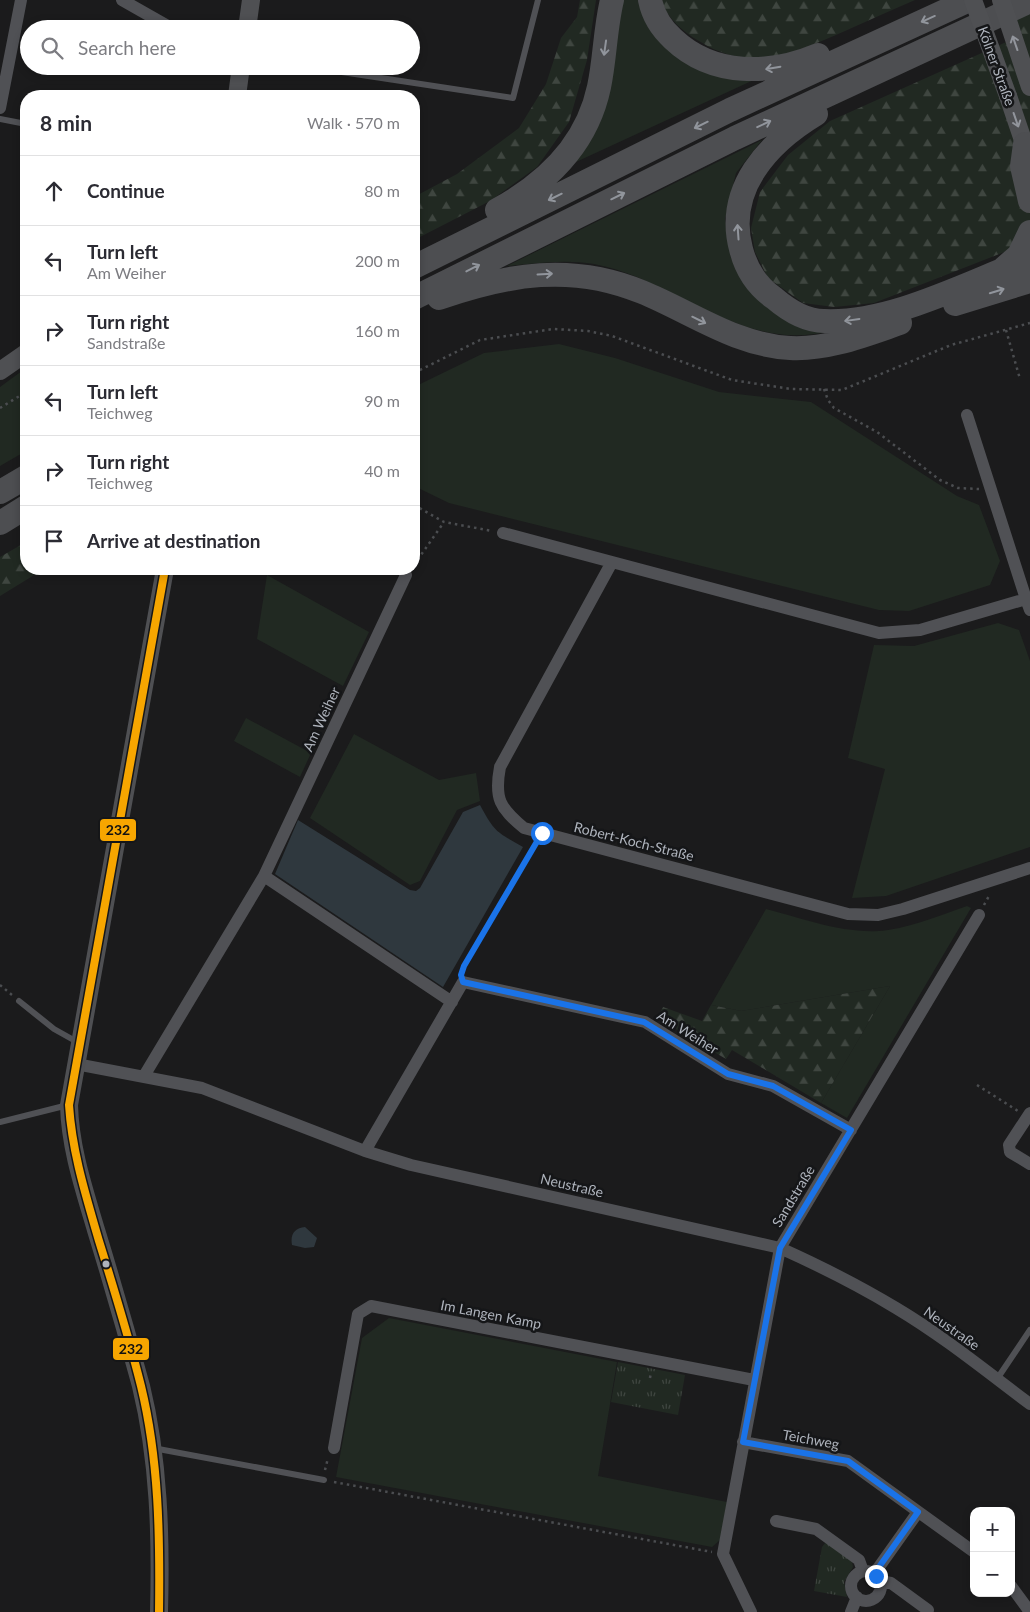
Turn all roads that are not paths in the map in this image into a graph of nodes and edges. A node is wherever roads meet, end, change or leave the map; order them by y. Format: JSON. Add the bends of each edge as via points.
{"nodes":[{"id":1,"x":22,"y":0,"type":"edge"},
{"id":2,"x":122,"y":0,"type":"edge"},
{"id":3,"x":251,"y":0,"type":"edge"},
{"id":4,"x":538,"y":0,"type":"edge"},
{"id":5,"x":612,"y":0,"type":"edge"},
{"id":6,"x":650,"y":0,"type":"edge"},
{"id":7,"x":969,"y":0,"type":"edge"},
{"id":8,"x":973,"y":0,"type":"edge"},
{"id":9,"x":1001,"y":0,"type":"edge"},
{"id":10,"x":1030,"y":1,"type":"edge"},
{"id":11,"x":157,"y":20,"type":"edge"},
{"id":12,"x":248,"y":20,"type":"edge"},
{"id":13,"x":887,"y":37,"type":"junction"},
{"id":14,"x":943,"y":40,"type":"junction"},
{"id":15,"x":240,"y":75,"type":"edge"},
{"id":16,"x":361,"y":75,"type":"edge"},
{"id":17,"x":1030,"y":87,"type":"edge"},
{"id":18,"x":238,"y":90,"type":"edge"},
{"id":19,"x":0,"y":108,"type":"edge"},
{"id":20,"x":0,"y":120,"type":"edge"},
{"id":21,"x":20,"y":123,"type":"edge"},
{"id":22,"x":1027,"y":152,"type":"edge"},
{"id":23,"x":1030,"y":201,"type":"edge"},
{"id":24,"x":1030,"y":232,"type":"edge"},
{"id":25,"x":420,"y":260,"type":"edge"},
{"id":26,"x":1030,"y":260,"type":"edge"},
{"id":27,"x":420,"y":262,"type":"edge"},
{"id":28,"x":1000,"y":270,"type":"junction"},
{"id":29,"x":1030,"y":281,"type":"edge"},
{"id":30,"x":420,"y":295,"type":"edge"},
{"id":31,"x":420,"y":305,"type":"edge"},
{"id":32,"x":20,"y":357,"type":"edge"},
{"id":33,"x":0,"y":371,"type":"edge"},
{"id":34,"x":967,"y":415,"type":"dead end"},
{"id":35,"x":20,"y":480,"type":"edge"},
{"id":36,"x":0,"y":492,"type":"edge"},
{"id":37,"x":20,"y":511,"type":"edge"},
{"id":38,"x":0,"y":523,"type":"edge"},
{"id":39,"x":503,"y":533,"type":"road end"},
{"id":40,"x":612,"y":562,"type":"junction"},
{"id":41,"x":164,"y":575,"type":"edge"},
{"id":42,"x":408,"y":575,"type":"edge"},
{"id":43,"x":1028,"y":605,"type":"edge"},
{"id":44,"x":1030,"y":868,"type":"edge"},
{"id":45,"x":264,"y":876,"type":"junction"},
{"id":46,"x":978,"y":914,"type":"dead end"},
{"id":47,"x":19,"y":1001,"type":"road end"},
{"id":48,"x":452,"y":1002,"type":"junction"},
{"id":49,"x":80,"y":1044,"type":"junction"},
{"id":50,"x":76,"y":1064,"type":"junction"},
{"id":51,"x":144,"y":1076,"type":"junction"},
{"id":52,"x":69,"y":1105,"type":"junction"},
{"id":53,"x":1028,"y":1115,"type":"edge"},
{"id":54,"x":0,"y":1122,"type":"edge"},
{"id":55,"x":851,"y":1130,"type":"junction"},
{"id":56,"x":365,"y":1150,"type":"junction"},
{"id":57,"x":1030,"y":1164,"type":"edge"},
{"id":58,"x":780,"y":1248,"type":"junction"},
{"id":59,"x":1030,"y":1330,"type":"edge"},
{"id":60,"x":754,"y":1380,"type":"junction"},
{"id":61,"x":997,"y":1380,"type":"junction"},
{"id":62,"x":1030,"y":1404,"type":"edge"},
{"id":63,"x":743,"y":1442,"type":"junction"},
{"id":64,"x":152,"y":1448,"type":"junction"},
{"id":65,"x":334,"y":1448,"type":"road end"},
{"id":66,"x":324,"y":1480,"type":"road end"},
{"id":67,"x":918,"y":1512,"type":"junction"},
{"id":68,"x":776,"y":1522,"type":"dead end"},
{"id":69,"x":970,"y":1549,"type":"edge"},
{"id":70,"x":872,"y":1575,"type":"junction"},
{"id":71,"x":1015,"y":1591,"type":"edge"},
{"id":72,"x":857,"y":1597,"type":"junction"},
{"id":73,"x":928,"y":1610,"type":"dead end"},
{"id":74,"x":160,"y":1612,"type":"edge"},
{"id":75,"x":751,"y":1612,"type":"edge"},
{"id":76,"x":852,"y":1612,"type":"edge"},
{"id":77,"x":1030,"y":1612,"type":"edge"}],
"edges":[{"from":1,"to":19,"type":"street"},
{"from":2,"to":11,"type":"street"},
{"from":3,"to":12,"type":"main road"},
{"from":4,"to":16,"type":"lane","via":[[513,98]]},
{"from":5,"to":25,"type":"highway","one_way":true,"via":[[599,88],[590,116],[570,152],[519,198],[438,243]]},
{"from":13,"to":6,"type":"highway","one_way":true,"via":[[832,50],[798,63],[765,69],[732,69],[704,61],[682,47],[663,30]]},
{"from":7,"to":13,"type":"highway","one_way":true},
{"from":8,"to":22,"type":"main road","name":"Kölner Straße","one_way":true,"bridge":true},
{"from":17,"to":9,"type":"main road","name":"Kölner Straße","one_way":true,"bridge":true},
{"from":10,"to":14,"type":"highway"},
{"from":13,"to":27,"type":"highway","one_way":true},
{"from":28,"to":14,"type":"highway","one_way":true,"via":[[887,313],[849,321],[822,322],[793,313],[762,289],[745,263],[737,234],[739,203],[749,177],[769,150],[792,129],[829,106],[912,70],[929,58]]},
{"from":30,"to":14,"type":"highway","one_way":true,"via":[[735,138]]},
{"from":15,"to":18,"type":"main road"},
{"from":20,"to":21,"type":"lane"},
{"from":22,"to":23,"type":"highway","via":[[1022,166]]},
{"from":24,"to":28,"type":"highway","via":[[1019,255]]},
{"from":26,"to":28,"type":"highway"},
{"from":31,"to":29,"type":"highway","one_way":true,"via":[[514,276],[557,274],[603,280],[642,292],[720,330],[752,342],[790,348],[856,339]]},
{"from":32,"to":33,"type":"main road"},
{"from":34,"to":43,"type":"street"},
{"from":35,"to":36,"type":"highway"},
{"from":37,"to":38,"type":"highway"},
{"from":39,"to":40,"type":"street"},
{"from":40,"to":43,"type":"street","via":[[879,633],[920,630]]},
{"from":40,"to":44,"type":"street","name":"Robert-Koch-Straße","via":[[500,767],[497,785],[500,803],[509,816],[524,828],[848,914],[878,915],[903,909]]},
{"from":41,"to":49,"type":"main road"},
{"from":42,"to":45,"type":"street","name":"Am Weiher"},
{"from":45,"to":48,"type":"street"},
{"from":45,"to":51,"type":"street","name":"Am Weiher"},
{"from":46,"to":55,"type":"street","name":"Sandstraße"},
{"from":47,"to":49,"type":"lane","via":[[54,1030]]},
{"from":48,"to":55,"type":"street","name":"Am Weiher","via":[[463,982],[644,1022],[728,1074],[773,1086]]},
{"from":48,"to":56,"type":"street"},
{"from":49,"to":50,"type":"main road"},
{"from":50,"to":51,"type":"street","name":"Neustraße"},
{"from":50,"to":52,"type":"main road"},
{"from":51,"to":56,"type":"street","name":"Neustraße","via":[[202,1088]]},
{"from":52,"to":54,"type":"lane"},
{"from":52,"to":64,"type":"main road","via":[[78,1166],[141,1388]]},
{"from":53,"to":57,"type":"street","via":[[1009,1145],[1010,1152]]},
{"from":55,"to":58,"type":"street","name":"Sandstraße"},
{"from":56,"to":58,"type":"street","name":"Neustraße","via":[[411,1165]]},
{"from":58,"to":60,"type":"street","name":"Sandstraße"},
{"from":58,"to":61,"type":"street","name":"Neustraße","via":[[831,1271],[896,1308]]},
{"from":59,"to":61,"type":"lane"},
{"from":60,"to":63,"type":"street","name":"Sandstraße"},
{"from":60,"to":65,"type":"street","name":"Im Langen Kamp","via":[[370,1306],[358,1314]]},
{"from":61,"to":62,"type":"street","name":"Neustraße"},
{"from":63,"to":67,"type":"street","name":"Teichweg","via":[[848,1461]]},
{"from":63,"to":75,"type":"street","name":"Sandstraße","via":[[723,1554]]},
{"from":64,"to":66,"type":"lane"},
{"from":64,"to":74,"type":"main road","via":[[157,1483]]},
{"from":67,"to":69,"type":"street","name":"Teichweg"},
{"from":67,"to":70,"type":"street"},
{"from":68,"to":70,"type":"street","via":[[816,1529],[859,1560]]},
{"from":70,"to":72,"type":"street","via":[[856,1575],[851,1582]]},
{"from":70,"to":72,"type":"street","via":[[880,1590],[874,1598],[865,1600]]},
{"from":70,"to":73,"type":"street","via":[[891,1583]]},
{"from":71,"to":77,"type":"street"},
{"from":72,"to":76,"type":"street"}]}
